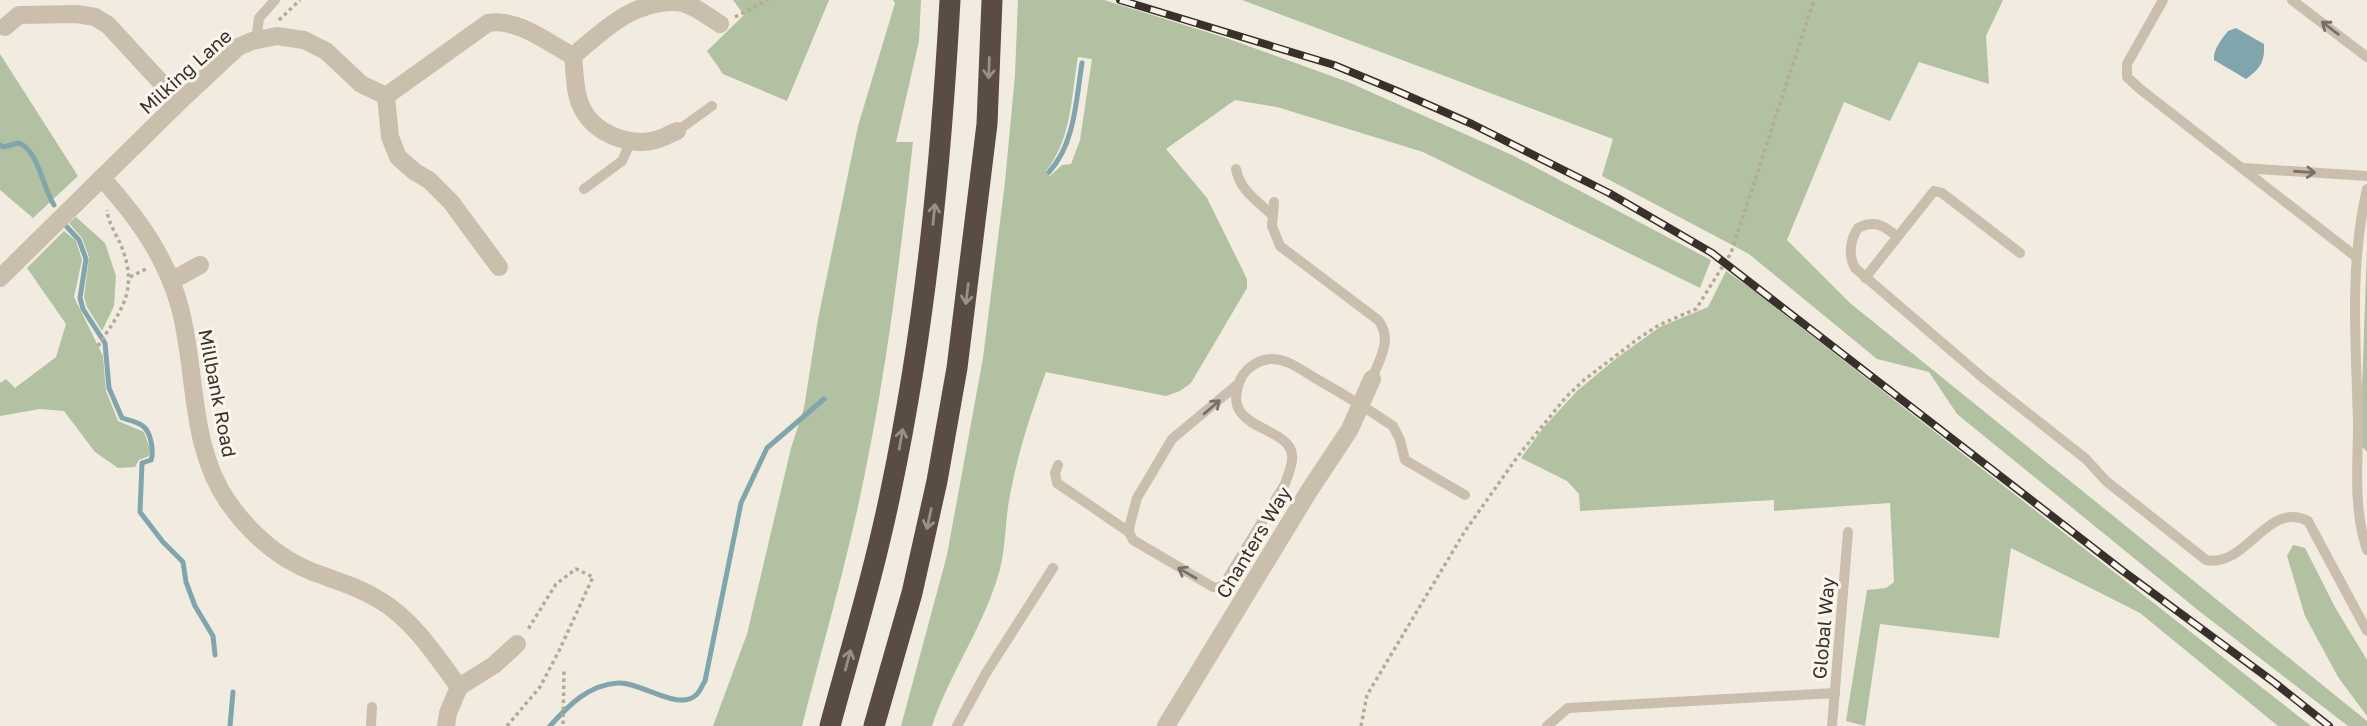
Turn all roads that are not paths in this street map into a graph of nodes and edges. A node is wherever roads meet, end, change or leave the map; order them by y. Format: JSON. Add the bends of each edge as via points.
{"nodes":[{"id":1,"x":275,"y":0,"type":"edge"},
{"id":2,"x":950,"y":0,"type":"edge"},
{"id":3,"x":992,"y":0,"type":"edge"},
{"id":4,"x":2164,"y":0,"type":"edge"},
{"id":5,"x":2292,"y":0,"type":"edge"},
{"id":6,"x":720,"y":24,"type":"road end"},
{"id":7,"x":5,"y":27,"type":"dead end"},
{"id":8,"x":256,"y":40,"type":"junction"},
{"id":9,"x":573,"y":57,"type":"junction"},
{"id":10,"x":2367,"y":57,"type":"edge"},
{"id":11,"x":386,"y":96,"type":"junction"},
{"id":12,"x":179,"y":102,"type":"junction"},
{"id":13,"x":712,"y":106,"type":"dead end"},
{"id":14,"x":677,"y":131,"type":"joint"},
{"id":15,"x":631,"y":141,"type":"junction"},
{"id":16,"x":2243,"y":168,"type":"junction"},
{"id":17,"x":1236,"y":169,"type":"dead end"},
{"id":18,"x":2367,"y":176,"type":"edge"},
{"id":19,"x":102,"y":177,"type":"junction"},
{"id":20,"x":584,"y":189,"type":"dead end"},
{"id":21,"x":2367,"y":189,"type":"edge"},
{"id":22,"x":1896,"y":236,"type":"junction"},
{"id":23,"x":2020,"y":253,"type":"dead end"},
{"id":24,"x":2355,"y":256,"type":"junction"},
{"id":25,"x":200,"y":265,"type":"dead end"},
{"id":26,"x":499,"y":267,"type":"dead end"},
{"id":27,"x":0,"y":278,"type":"edge"},
{"id":28,"x":1864,"y":278,"type":"junction"},
{"id":29,"x":171,"y":281,"type":"junction"},
{"id":30,"x":1372,"y":379,"type":"joint"},
{"id":31,"x":1238,"y":384,"type":"junction"},
{"id":32,"x":1360,"y":405,"type":"junction"},
{"id":33,"x":1058,"y":465,"type":"dead end"},
{"id":34,"x":1465,"y":495,"type":"dead end"},
{"id":35,"x":1129,"y":532,"type":"junction"},
{"id":36,"x":1848,"y":532,"type":"dead end"},
{"id":37,"x":2367,"y":550,"type":"edge"},
{"id":38,"x":1053,"y":568,"type":"dead end"},
{"id":39,"x":2367,"y":631,"type":"edge"},
{"id":40,"x":517,"y":644,"type":"road end"},
{"id":41,"x":459,"y":687,"type":"junction"},
{"id":42,"x":1835,"y":693,"type":"junction"},
{"id":43,"x":372,"y":707,"type":"dead end"},
{"id":44,"x":371,"y":726,"type":"edge"},
{"id":45,"x":446,"y":726,"type":"edge"},
{"id":46,"x":830,"y":726,"type":"edge"},
{"id":47,"x":874,"y":726,"type":"edge"},
{"id":48,"x":957,"y":726,"type":"edge"},
{"id":49,"x":1166,"y":726,"type":"edge"},
{"id":50,"x":1546,"y":726,"type":"edge"},
{"id":51,"x":1832,"y":726,"type":"edge"}],
"edges":[{"from":1,"to":8,"type":"lane","via":[[259,18]]},
{"from":46,"to":2,"type":"highway","one_way":true,"via":[[891,491],[913,369],[944,118]]},
{"from":3,"to":47,"type":"highway","one_way":true,"via":[[987,124],[957,368],[912,593]]},
{"from":4,"to":16,"type":"lane","via":[[2127,64],[2127,77]]},
{"from":10,"to":5,"type":"lane","one_way":true},
{"from":6,"to":9,"type":"street","via":[[690,6],[658,1],[620,15]]},
{"from":7,"to":12,"type":"street","via":[[19,15],[95,17],[107,24]]},
{"from":8,"to":11,"type":"street","name":"Milking Lane","via":[[290,36],[317,46],[361,85]]},
{"from":8,"to":12,"type":"street","name":"Milking Lane","via":[[238,47]]},
{"from":9,"to":11,"type":"street","via":[[511,24],[488,23]]},
{"from":9,"to":15,"type":"street","via":[[577,93],[590,120]]},
{"from":11,"to":26,"type":"street","via":[[390,137],[398,158],[451,202]]},
{"from":12,"to":19,"type":"street","name":"Milking Lane"},
{"from":13,"to":14,"type":"lane"},
{"from":14,"to":15,"type":"street","via":[[656,140]]},
{"from":15,"to":20,"type":"lane","via":[[622,161]]},
{"from":16,"to":18,"type":"lane","one_way":true},
{"from":16,"to":24,"type":"lane"},
{"from":17,"to":30,"type":"lane","via":[[1245,191],[1273,208],[1280,246],[1384,328],[1387,339]]},
{"from":19,"to":27,"type":"street","name":"Milking Lane"},
{"from":19,"to":29,"type":"street","name":"Millbank Road","via":[[145,229]]},
{"from":21,"to":24,"type":"lane"},
{"from":22,"to":23,"type":"lane","via":[[1934,191]]},
{"from":22,"to":28,"type":"lane"},
{"from":22,"to":28,"type":"lane","via":[[1878,223],[1858,228],[1852,240],[1852,261]]},
{"from":24,"to":37,"type":"lane","via":[[2356,485]]},
{"from":25,"to":29,"type":"street"},
{"from":28,"to":39,"type":"lane","via":[[2206,560],[2228,558],[2280,518],[2295,516],[2308,521]]},
{"from":29,"to":41,"type":"street","name":"Millbank Road","via":[[186,335],[206,458],[228,502],[275,551],[362,590],[401,616]]},
{"from":30,"to":32,"type":"street","name":"Chanters Way"},
{"from":31,"to":32,"type":"lane","via":[[1253,365],[1276,359]]},
{"from":35,"to":31,"type":"lane","one_way":true,"via":[[1138,498],[1172,439]]},
{"from":31,"to":35,"type":"lane","one_way":true,"via":[[1236,396],[1245,419],[1284,442],[1292,458],[1285,484],[1224,584],[1219,588],[1206,584],[1143,547]]},
{"from":32,"to":34,"type":"lane","via":[[1393,426],[1405,460]]},
{"from":32,"to":49,"type":"street","name":"Chanters Way","via":[[1350,429]]},
{"from":33,"to":35,"type":"lane","via":[[1057,483]]},
{"from":36,"to":42,"type":"lane","name":"Global Way"},
{"from":38,"to":48,"type":"lane"},
{"from":40,"to":41,"type":"street"},
{"from":41,"to":45,"type":"street"},
{"from":42,"to":50,"type":"lane","via":[[1568,708]]},
{"from":42,"to":51,"type":"lane","name":"Global Way"},
{"from":43,"to":44,"type":"lane"}]}
